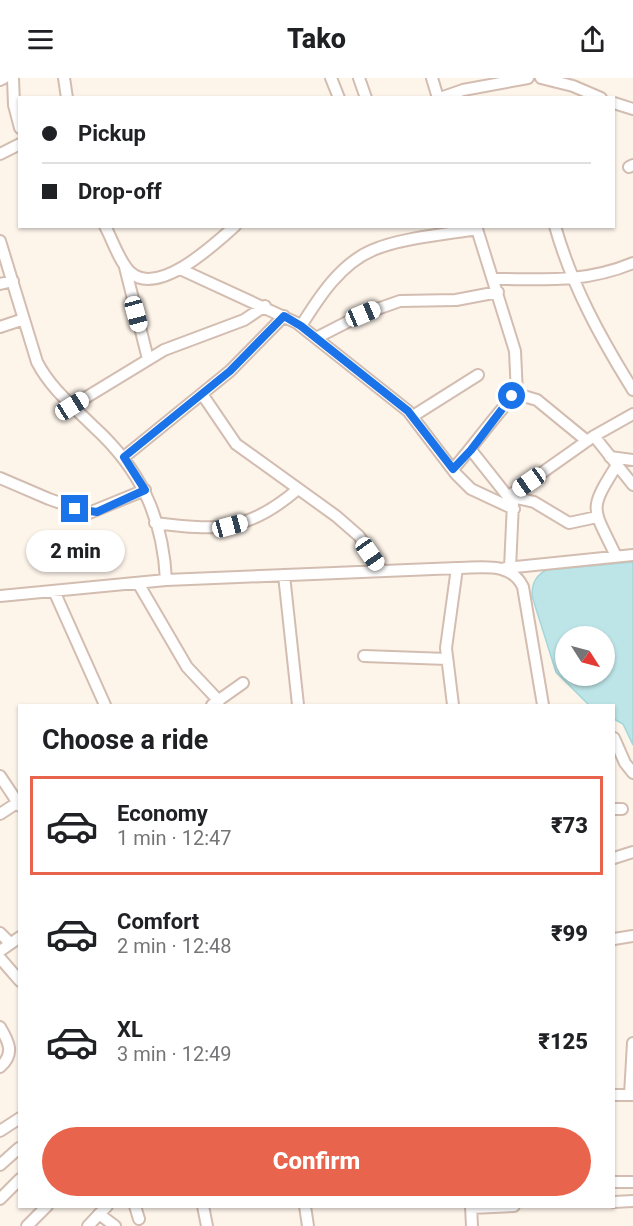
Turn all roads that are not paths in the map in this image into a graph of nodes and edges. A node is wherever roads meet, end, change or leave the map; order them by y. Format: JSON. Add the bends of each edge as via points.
{"nodes":[{"id":1,"x":13,"y":78,"type":"edge"},
{"id":2,"x":64,"y":78,"type":"edge"},
{"id":3,"x":332,"y":78,"type":"edge"},
{"id":4,"x":359,"y":78,"type":"edge"},
{"id":5,"x":432,"y":78,"type":"edge"},
{"id":6,"x":528,"y":78,"type":"edge"},
{"id":7,"x":548,"y":78,"type":"edge"},
{"id":8,"x":573,"y":82,"type":"edge"},
{"id":9,"x":67,"y":96,"type":"edge"},
{"id":10,"x":338,"y":96,"type":"edge"},
{"id":11,"x":365,"y":96,"type":"edge"},
{"id":12,"x":438,"y":96,"type":"edge"},
{"id":13,"x":445,"y":96,"type":"edge"},
{"id":14,"x":598,"y":96,"type":"edge"},
{"id":15,"x":615,"y":103,"type":"edge"},
{"id":16,"x":633,"y":109,"type":"edge"},
{"id":17,"x":18,"y":120,"type":"edge"},
{"id":18,"x":18,"y":145,"type":"edge"},
{"id":19,"x":0,"y":154,"type":"edge"},
{"id":20,"x":106,"y":228,"type":"edge"},
{"id":21,"x":234,"y":228,"type":"edge"},
{"id":22,"x":477,"y":228,"type":"edge"},
{"id":23,"x":556,"y":228,"type":"edge"},
{"id":24,"x":0,"y":241,"type":"edge"},
{"id":25,"x":633,"y":263,"type":"edge"},
{"id":26,"x":125,"y":264,"type":"junction"},
{"id":27,"x":180,"y":269,"type":"junction"},
{"id":28,"x":494,"y":279,"type":"junction"},
{"id":29,"x":573,"y":280,"type":"junction"},
{"id":30,"x":13,"y":281,"type":"junction"},
{"id":31,"x":0,"y":284,"type":"edge"},
{"id":32,"x":498,"y":292,"type":"junction"},
{"id":33,"x":265,"y":306,"type":"junction"},
{"id":34,"x":284,"y":316,"type":"junction"},
{"id":35,"x":24,"y":319,"type":"junction"},
{"id":36,"x":301,"y":326,"type":"junction"},
{"id":37,"x":0,"y":327,"type":"edge"},
{"id":38,"x":316,"y":338,"type":"junction"},
{"id":39,"x":148,"y":359,"type":"junction"},
{"id":40,"x":478,"y":375,"type":"dead end"},
{"id":41,"x":633,"y":390,"type":"edge"},
{"id":42,"x":202,"y":394,"type":"junction"},
{"id":43,"x":517,"y":394,"type":"junction"},
{"id":44,"x":72,"y":406,"type":"junction"},
{"id":45,"x":633,"y":414,"type":"edge"},
{"id":46,"x":413,"y":416,"type":"junction"},
{"id":47,"x":590,"y":438,"type":"junction"},
{"id":48,"x":471,"y":450,"type":"junction"},
{"id":49,"x":124,"y":457,"type":"junction"},
{"id":50,"x":633,"y":460,"type":"edge"},
{"id":51,"x":614,"y":461,"type":"junction"},
{"id":52,"x":453,"y":469,"type":"junction"},
{"id":53,"x":0,"y":478,"type":"edge"},
{"id":54,"x":633,"y":485,"type":"edge"},
{"id":55,"x":298,"y":489,"type":"junction"},
{"id":56,"x":145,"y":490,"type":"junction"},
{"id":57,"x":509,"y":496,"type":"junction"},
{"id":58,"x":514,"y":510,"type":"junction"},
{"id":59,"x":597,"y":517,"type":"junction"},
{"id":60,"x":155,"y":523,"type":"junction"},
{"id":61,"x":633,"y":555,"type":"edge"},
{"id":62,"x":616,"y":556,"type":"junction"},
{"id":63,"x":457,"y":568,"type":"junction"},
{"id":64,"x":508,"y":568,"type":"junction"},
{"id":65,"x":382,"y":571,"type":"junction"},
{"id":66,"x":284,"y":575,"type":"junction"},
{"id":67,"x":166,"y":580,"type":"junction"},
{"id":68,"x":138,"y":583,"type":"junction"},
{"id":69,"x":54,"y":591,"type":"junction"},
{"id":70,"x":0,"y":596,"type":"edge"},
{"id":71,"x":364,"y":656,"type":"dead end"},
{"id":72,"x":447,"y":659,"type":"junction"},
{"id":73,"x":243,"y":683,"type":"dead end"},
{"id":74,"x":215,"y":703,"type":"edge"},
{"id":75,"x":105,"y":704,"type":"edge"},
{"id":76,"x":298,"y":704,"type":"edge"},
{"id":77,"x":453,"y":704,"type":"edge"},
{"id":78,"x":543,"y":704,"type":"edge"},
{"id":79,"x":615,"y":740,"type":"edge"},
{"id":80,"x":633,"y":773,"type":"edge"},
{"id":81,"x":0,"y":776,"type":"edge"},
{"id":82,"x":18,"y":802,"type":"edge"},
{"id":83,"x":18,"y":804,"type":"edge"},
{"id":84,"x":0,"y":814,"type":"edge"},
{"id":85,"x":633,"y":852,"type":"edge"},
{"id":86,"x":615,"y":858,"type":"edge"},
{"id":87,"x":0,"y":933,"type":"edge"},
{"id":88,"x":633,"y":936,"type":"edge"},
{"id":89,"x":615,"y":939,"type":"edge"},
{"id":90,"x":15,"y":940,"type":"edge"},
{"id":91,"x":0,"y":951,"type":"edge"},
{"id":92,"x":0,"y":958,"type":"edge"},
{"id":93,"x":18,"y":979,"type":"edge"},
{"id":94,"x":0,"y":1027,"type":"edge"},
{"id":95,"x":633,"y":1043,"type":"edge"},
{"id":96,"x":2,"y":1063,"type":"edge"},
{"id":97,"x":615,"y":1095,"type":"edge"},
{"id":98,"x":631,"y":1095,"type":"edge"},
{"id":99,"x":18,"y":1119,"type":"edge"},
{"id":100,"x":0,"y":1131,"type":"edge"},
{"id":101,"x":18,"y":1149,"type":"edge"},
{"id":102,"x":0,"y":1165,"type":"edge"},
{"id":103,"x":18,"y":1181,"type":"edge"},
{"id":104,"x":615,"y":1182,"type":"edge"},
{"id":105,"x":633,"y":1182,"type":"edge"},
{"id":106,"x":0,"y":1199,"type":"edge"},
{"id":107,"x":633,"y":1201,"type":"edge"},
{"id":108,"x":615,"y":1202,"type":"edge"},
{"id":109,"x":45,"y":1208,"type":"edge"},
{"id":110,"x":136,"y":1208,"type":"edge"},
{"id":111,"x":203,"y":1208,"type":"edge"},
{"id":112,"x":305,"y":1208,"type":"edge"},
{"id":113,"x":471,"y":1208,"type":"edge"},
{"id":114,"x":103,"y":1210,"type":"edge"},
{"id":115,"x":139,"y":1219,"type":"dead end"},
{"id":116,"x":27,"y":1226,"type":"edge"},
{"id":117,"x":88,"y":1226,"type":"edge"},
{"id":118,"x":115,"y":1226,"type":"edge"},
{"id":119,"x":207,"y":1226,"type":"edge"},
{"id":120,"x":308,"y":1226,"type":"edge"},
{"id":121,"x":472,"y":1226,"type":"edge"}],
"edges":[{"from":1,"to":17,"type":"street"},
{"from":2,"to":9,"type":"street"},
{"from":3,"to":10,"type":"street"},
{"from":4,"to":11,"type":"street"},
{"from":5,"to":12,"type":"street"},
{"from":6,"to":13,"type":"street"},
{"from":7,"to":8,"type":"street"},
{"from":8,"to":14,"type":"street"},
{"from":15,"to":16,"type":"street"},
{"from":18,"to":19,"type":"street"},
{"from":20,"to":26,"type":"street"},
{"from":21,"to":27,"type":"street"},
{"from":22,"to":28,"type":"street"},
{"from":22,"to":36,"type":"street","via":[[374,249],[335,278]]},
{"from":23,"to":29,"type":"street"},
{"from":24,"to":30,"type":"street"},
{"from":25,"to":29,"type":"street"},
{"from":26,"to":27,"type":"street","via":[[139,277],[171,274]]},
{"from":26,"to":39,"type":"street"},
{"from":27,"to":33,"type":"street"},
{"from":28,"to":29,"type":"street"},
{"from":28,"to":32,"type":"street"},
{"from":29,"to":41,"type":"street","via":[[600,337]]},
{"from":30,"to":31,"type":"street"},
{"from":30,"to":35,"type":"street"},
{"from":32,"to":38,"type":"street","via":[[456,300],[400,301],[363,314]]},
{"from":32,"to":43,"type":"street","via":[[515,351]]},
{"from":33,"to":34,"type":"street"},
{"from":33,"to":39,"type":"street","via":[[244,320],[188,339]]},
{"from":34,"to":36,"type":"street"},
{"from":34,"to":42,"type":"street"},
{"from":35,"to":37,"type":"street"},
{"from":35,"to":44,"type":"street","via":[[43,375]]},
{"from":36,"to":38,"type":"street"},
{"from":38,"to":46,"type":"street"},
{"from":39,"to":44,"type":"street"},
{"from":40,"to":46,"type":"street"},
{"from":42,"to":49,"type":"street"},
{"from":42,"to":55,"type":"street","via":[[236,444]]},
{"from":43,"to":47,"type":"street","via":[[537,400]]},
{"from":43,"to":48,"type":"street","via":[[506,402]]},
{"from":44,"to":49,"type":"street"},
{"from":45,"to":47,"type":"street"},
{"from":46,"to":52,"type":"street"},
{"from":47,"to":51,"type":"street"},
{"from":47,"to":57,"type":"street"},
{"from":48,"to":52,"type":"street"},
{"from":48,"to":57,"type":"street"},
{"from":49,"to":56,"type":"street"},
{"from":50,"to":51,"type":"street"},
{"from":51,"to":54,"type":"street"},
{"from":51,"to":59,"type":"street","via":[[595,501]]},
{"from":52,"to":58,"type":"street","via":[[471,489]]},
{"from":53,"to":56,"type":"street","via":[[89,513]]},
{"from":55,"to":60,"type":"street","via":[[274,509],[230,526],[200,528]]},
{"from":55,"to":65,"type":"street","via":[[359,536]]},
{"from":56,"to":60,"type":"street"},
{"from":57,"to":58,"type":"street"},
{"from":57,"to":59,"type":"street","via":[[534,502],[568,523]]},
{"from":58,"to":64,"type":"street"},
{"from":59,"to":62,"type":"street"},
{"from":60,"to":67,"type":"street"},
{"from":61,"to":62,"type":"street"},
{"from":62,"to":64,"type":"street"},
{"from":63,"to":64,"type":"street"},
{"from":63,"to":65,"type":"street"},
{"from":63,"to":72,"type":"street"},
{"from":64,"to":78,"type":"street","via":[[523,587]]},
{"from":65,"to":66,"type":"street"},
{"from":66,"to":67,"type":"street"},
{"from":66,"to":76,"type":"street"},
{"from":67,"to":68,"type":"street"},
{"from":68,"to":69,"type":"street"},
{"from":68,"to":74,"type":"street","via":[[187,667]]},
{"from":69,"to":70,"type":"street"},
{"from":69,"to":75,"type":"street"},
{"from":71,"to":72,"type":"street"},
{"from":72,"to":77,"type":"street"},
{"from":73,"to":74,"type":"street"},
{"from":79,"to":80,"type":"street"},
{"from":81,"to":82,"type":"street"},
{"from":83,"to":84,"type":"street"},
{"from":85,"to":86,"type":"street"},
{"from":87,"to":90,"type":"street"},
{"from":88,"to":89,"type":"street"},
{"from":90,"to":91,"type":"street"},
{"from":92,"to":93,"type":"street"},
{"from":94,"to":96,"type":"street","via":[[10,1046]]},
{"from":95,"to":98,"type":"street"},
{"from":97,"to":98,"type":"street"},
{"from":99,"to":100,"type":"street"},
{"from":101,"to":102,"type":"street"},
{"from":103,"to":106,"type":"street"},
{"from":104,"to":105,"type":"street"},
{"from":107,"to":108,"type":"street"},
{"from":109,"to":116,"type":"street"},
{"from":110,"to":115,"type":"street"},
{"from":111,"to":119,"type":"street"},
{"from":112,"to":120,"type":"street"},
{"from":113,"to":121,"type":"street"},
{"from":114,"to":117,"type":"street"},
{"from":114,"to":118,"type":"street"}]}
